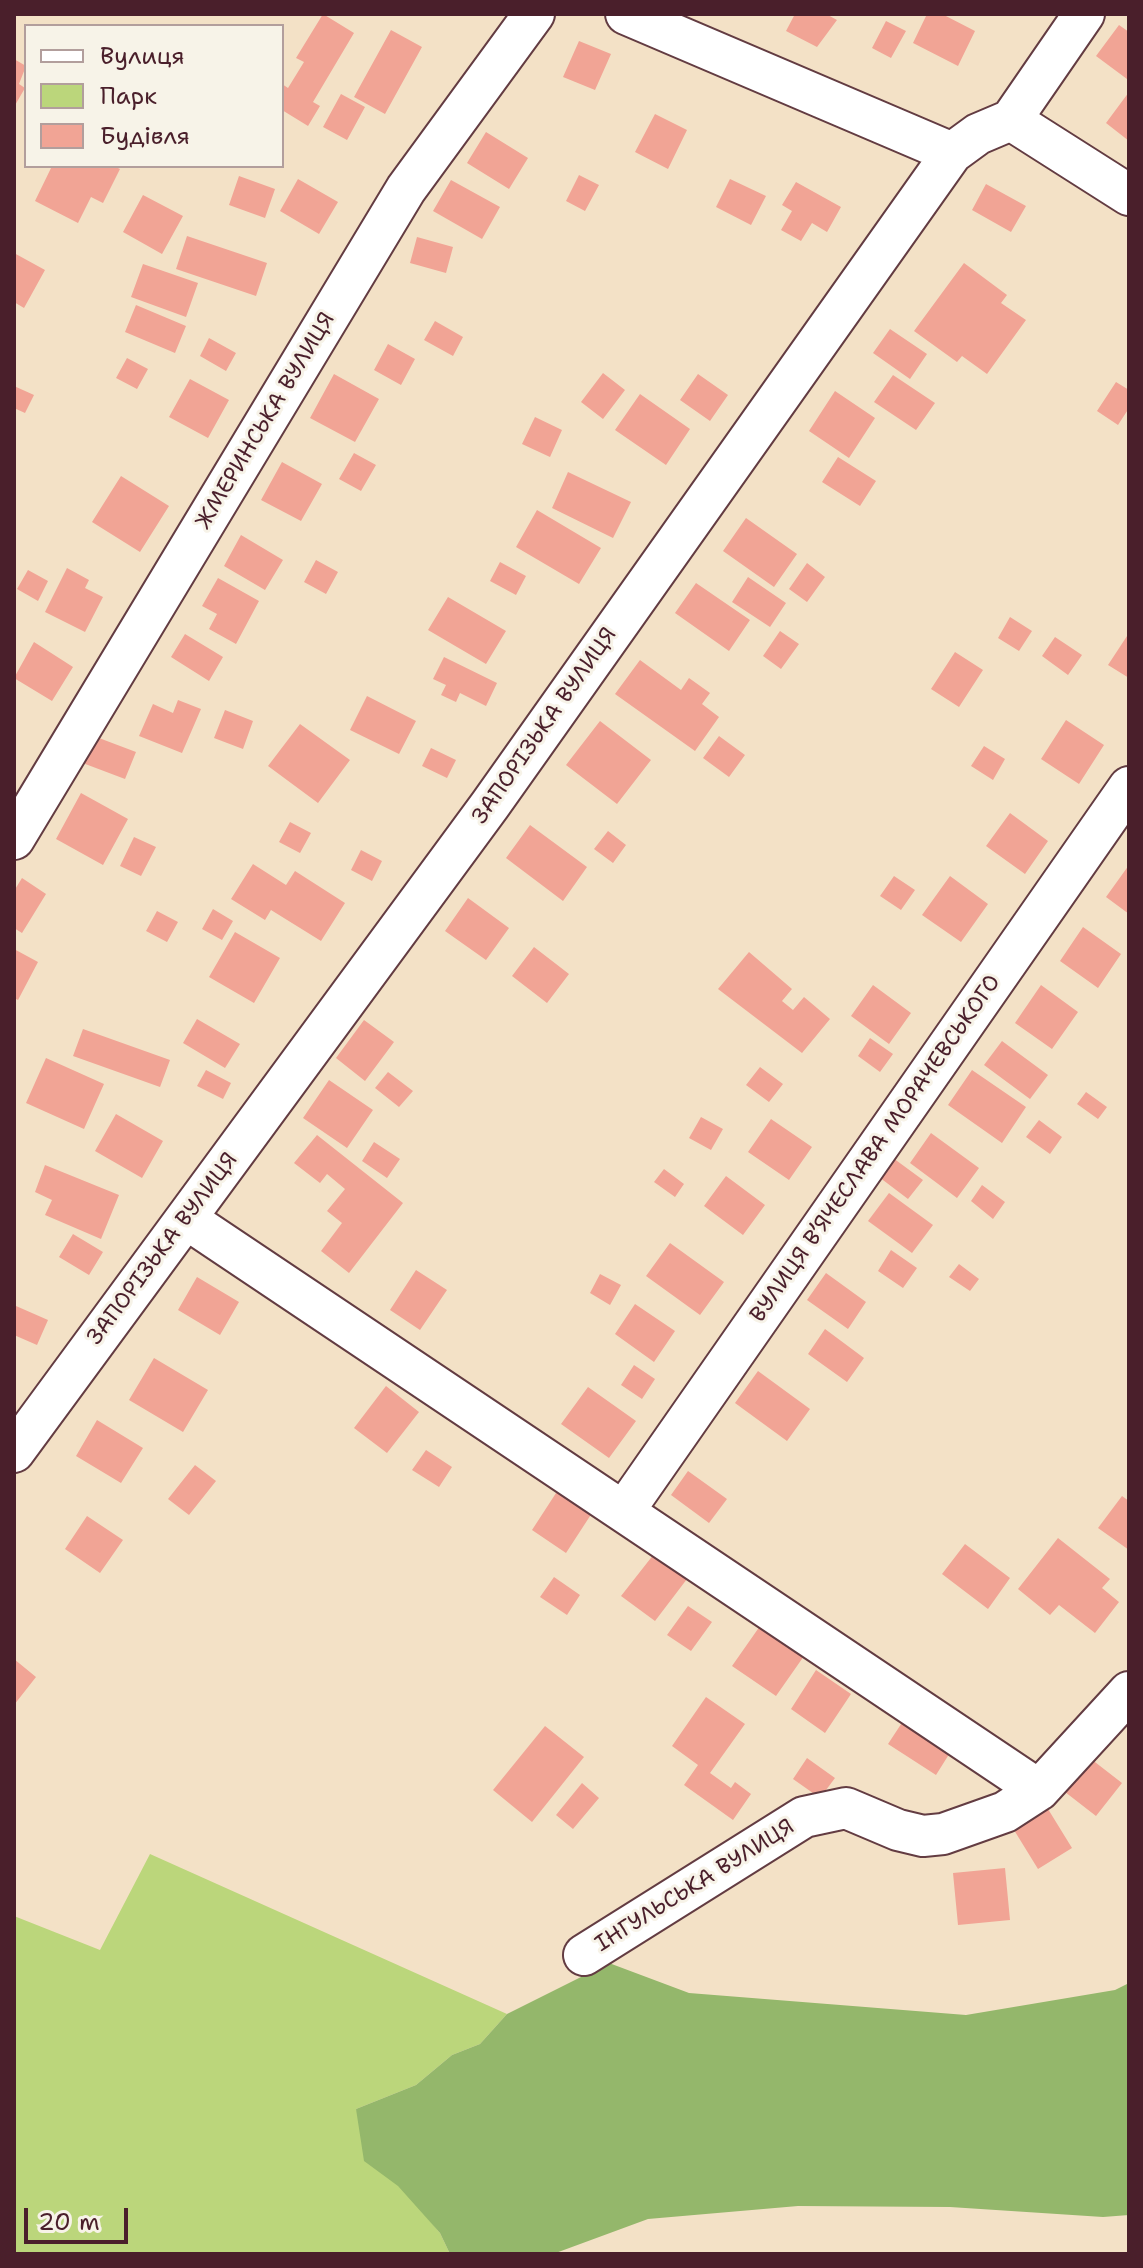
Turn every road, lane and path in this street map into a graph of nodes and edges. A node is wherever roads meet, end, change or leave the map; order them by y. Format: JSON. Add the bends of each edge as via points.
{"nodes":[{"id":1,"x":534,"y":14,"type":"edge"},
{"id":2,"x":626,"y":14,"type":"edge"},
{"id":3,"x":1084,"y":14,"type":"edge"},
{"id":4,"x":1011,"y":120,"type":"junction"},
{"id":5,"x":952,"y":153,"type":"junction"},
{"id":6,"x":1129,"y":195,"type":"edge"},
{"id":7,"x":1129,"y":787,"type":"edge"},
{"id":8,"x":14,"y":839,"type":"edge"},
{"id":9,"x":188,"y":1220,"type":"junction"},
{"id":10,"x":14,"y":1452,"type":"edge"},
{"id":11,"x":624,"y":1511,"type":"junction"},
{"id":12,"x":1129,"y":1692,"type":"edge"},
{"id":13,"x":1039,"y":1790,"type":"junction"},
{"id":14,"x":584,"y":1955,"type":"dead end"}],
"edges":[{"from":1,"to":8,"type":"street","name":"ЖМЕРИНСЬКА ВУЛИЦЯ","via":[[406,189]]},
{"from":2,"to":5,"type":"street"},
{"from":3,"to":4,"type":"street"},
{"from":4,"to":5,"type":"street","name":"ЗАПОРІЗЬКА ВУЛИЦЯ"},
{"from":4,"to":6,"type":"street"},
{"from":5,"to":9,"type":"street","name":"ЗАПОРІЗЬКА ВУЛИЦЯ"},
{"from":7,"to":11,"type":"street","name":"ВУЛИЦЯ В’ЯЧЕСЛАВА МОРАЧЕВСЬКОГО"},
{"from":9,"to":10,"type":"street","name":"ЗАПОРІЗЬКА ВУЛИЦЯ"},
{"from":9,"to":11,"type":"street"},
{"from":11,"to":13,"type":"street"},
{"from":12,"to":13,"type":"street","name":"ІНГУЛЬСЬКА ВУЛИЦЯ"},
{"from":13,"to":14,"type":"street","name":"ІНГУЛЬСЬКА ВУЛИЦЯ","via":[[1005,1812],[933,1835],[898,1830],[846,1808],[804,1817]]}]}
